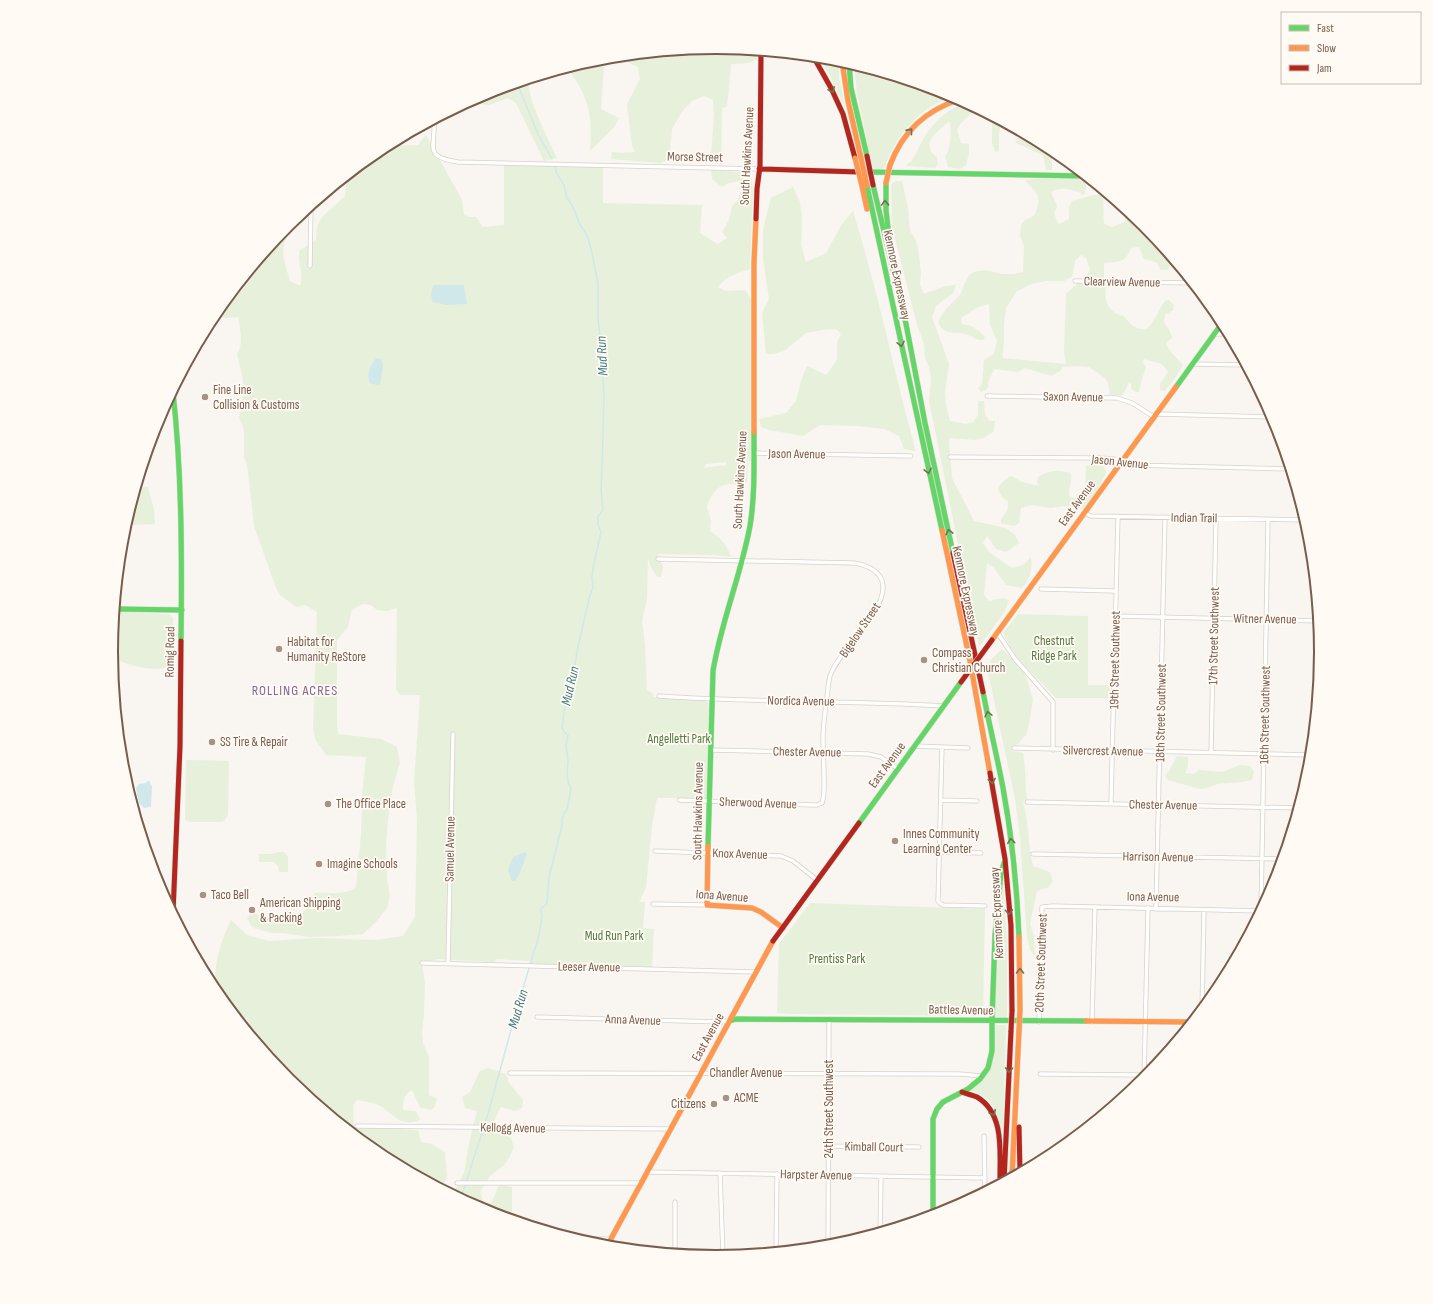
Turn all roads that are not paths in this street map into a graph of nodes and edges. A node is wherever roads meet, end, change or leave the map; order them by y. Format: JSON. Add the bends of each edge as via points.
{"nodes":[{"id":1,"x":761,"y":56,"type":"edge"},
{"id":2,"x":817,"y":62,"type":"edge"},
{"id":3,"x":843,"y":67,"type":"edge"},
{"id":4,"x":849,"y":69,"type":"edge"},
{"id":5,"x":951,"y":103,"type":"edge"},
{"id":6,"x":433,"y":126,"type":"edge"},
{"id":7,"x":864,"y":157,"type":"junction"},
{"id":8,"x":759,"y":169,"type":"junction"},
{"id":9,"x":1078,"y":176,"type":"edge"},
{"id":10,"x":867,"y":186,"type":"junction"},
{"id":11,"x":311,"y":213,"type":"edge"},
{"id":12,"x":310,"y":266,"type":"dead end"},
{"id":13,"x":893,"y":270,"type":"junction"},
{"id":14,"x":1075,"y":281,"type":"dead end"},
{"id":15,"x":1187,"y":283,"type":"edge"},
{"id":16,"x":1219,"y":328,"type":"edge"},
{"id":17,"x":1214,"y":334,"type":"junction"},
{"id":18,"x":1222,"y":334,"type":"edge"},
{"id":19,"x":1193,"y":364,"type":"junction"},
{"id":20,"x":1240,"y":364,"type":"edge"},
{"id":21,"x":987,"y":396,"type":"dead end"},
{"id":22,"x":174,"y":402,"type":"edge"},
{"id":23,"x":1155,"y":416,"type":"junction"},
{"id":24,"x":1266,"y":417,"type":"edge"},
{"id":25,"x":754,"y":453,"type":"junction"},
{"id":26,"x":911,"y":456,"type":"dead end"},
{"id":27,"x":950,"y":456,"type":"dead end"},
{"id":28,"x":1121,"y":461,"type":"junction"},
{"id":29,"x":1285,"y":468,"type":"edge"},
{"id":30,"x":1084,"y":513,"type":"junction"},
{"id":31,"x":1118,"y":516,"type":"junction"},
{"id":32,"x":1165,"y":517,"type":"junction"},
{"id":33,"x":1216,"y":518,"type":"junction"},
{"id":34,"x":1268,"y":519,"type":"junction"},
{"id":35,"x":1299,"y":520,"type":"edge"},
{"id":36,"x":658,"y":559,"type":"dead end"},
{"id":37,"x":741,"y":560,"type":"junction"},
{"id":38,"x":1041,"y":589,"type":"dead end"},
{"id":39,"x":1116,"y":591,"type":"junction"},
{"id":40,"x":120,"y":609,"type":"edge"},
{"id":41,"x":182,"y":610,"type":"junction"},
{"id":42,"x":1116,"y":616,"type":"junction"},
{"id":43,"x":1163,"y":617,"type":"junction"},
{"id":44,"x":1214,"y":618,"type":"junction"},
{"id":45,"x":1266,"y":619,"type":"junction"},
{"id":46,"x":1313,"y":621,"type":"edge"},
{"id":47,"x":997,"y":632,"type":"junction"},
{"id":48,"x":659,"y":696,"type":"dead end"},
{"id":49,"x":712,"y":699,"type":"junction"},
{"id":50,"x":826,"y":701,"type":"junction"},
{"id":51,"x":944,"y":706,"type":"junction"},
{"id":52,"x":453,"y":734,"type":"dead end"},
{"id":53,"x":914,"y":746,"type":"junction"},
{"id":54,"x":942,"y":748,"type":"junction"},
{"id":55,"x":968,"y":748,"type":"dead end"},
{"id":56,"x":1014,"y":748,"type":"dead end"},
{"id":57,"x":711,"y":750,"type":"junction"},
{"id":58,"x":1053,"y":750,"type":"junction"},
{"id":59,"x":1112,"y":751,"type":"junction"},
{"id":60,"x":824,"y":752,"type":"junction"},
{"id":61,"x":1160,"y":752,"type":"junction"},
{"id":62,"x":1211,"y":753,"type":"junction"},
{"id":63,"x":1264,"y":754,"type":"junction"},
{"id":64,"x":1305,"y":755,"type":"edge"},
{"id":65,"x":898,"y":770,"type":"junction"},
{"id":66,"x":823,"y":788,"type":"joint"},
{"id":67,"x":679,"y":800,"type":"dead end"},
{"id":68,"x":941,"y":800,"type":"junction"},
{"id":69,"x":708,"y":801,"type":"junction"},
{"id":70,"x":977,"y":801,"type":"dead end"},
{"id":71,"x":1027,"y":802,"type":"dead end"},
{"id":72,"x":1111,"y":803,"type":"junction"},
{"id":73,"x":1159,"y":805,"type":"junction"},
{"id":74,"x":1263,"y":807,"type":"junction"},
{"id":75,"x":1294,"y":808,"type":"edge"},
{"id":76,"x":655,"y":851,"type":"dead end"},
{"id":77,"x":940,"y":852,"type":"junction"},
{"id":78,"x":708,"y":853,"type":"junction"},
{"id":79,"x":981,"y":853,"type":"dead end"},
{"id":80,"x":1033,"y":854,"type":"dead end"},
{"id":81,"x":1158,"y":857,"type":"junction"},
{"id":82,"x":1005,"y":859,"type":"junction"},
{"id":83,"x":1262,"y":859,"type":"junction"},
{"id":84,"x":1277,"y":859,"type":"edge"},
{"id":85,"x":818,"y":880,"type":"junction"},
{"id":86,"x":1261,"y":898,"type":"edge"},
{"id":87,"x":174,"y":902,"type":"edge"},
{"id":88,"x":653,"y":904,"type":"dead end"},
{"id":89,"x":707,"y":905,"type":"junction"},
{"id":90,"x":985,"y":906,"type":"dead end"},
{"id":91,"x":1045,"y":906,"type":"joint"},
{"id":92,"x":1095,"y":907,"type":"junction"},
{"id":93,"x":1148,"y":908,"type":"junction"},
{"id":94,"x":1156,"y":908,"type":"junction"},
{"id":95,"x":1204,"y":910,"type":"junction"},
{"id":96,"x":1255,"y":911,"type":"edge"},
{"id":97,"x":783,"y":928,"type":"junction"},
{"id":98,"x":422,"y":963,"type":"dead end"},
{"id":99,"x":448,"y":964,"type":"junction"},
{"id":100,"x":756,"y":972,"type":"junction"},
{"id":101,"x":1202,"y":1000,"type":"edge"},
{"id":102,"x":537,"y":1017,"type":"dead end"},
{"id":103,"x":730,"y":1020,"type":"junction"},
{"id":104,"x":829,"y":1020,"type":"junction"},
{"id":105,"x":992,"y":1021,"type":"junction"},
{"id":106,"x":1039,"y":1022,"type":"junction"},
{"id":107,"x":1092,"y":1022,"type":"junction"},
{"id":108,"x":1145,"y":1022,"type":"junction"},
{"id":109,"x":1186,"y":1022,"type":"edge"},
{"id":110,"x":1144,"y":1070,"type":"edge"},
{"id":111,"x":510,"y":1073,"type":"dead end"},
{"id":112,"x":829,"y":1073,"type":"junction"},
{"id":113,"x":701,"y":1074,"type":"junction"},
{"id":114,"x":1040,"y":1074,"type":"dead end"},
{"id":115,"x":982,"y":1076,"type":"junction"},
{"id":116,"x":1017,"y":1076,"type":"junction"},
{"id":117,"x":1138,"y":1076,"type":"edge"},
{"id":118,"x":962,"y":1092,"type":"junction"},
{"id":119,"x":357,"y":1126,"type":"dead end"},
{"id":120,"x":670,"y":1129,"type":"junction"},
{"id":121,"x":984,"y":1136,"type":"dead end"},
{"id":122,"x":828,"y":1146,"type":"junction"},
{"id":123,"x":919,"y":1147,"type":"dead end"},
{"id":124,"x":1020,"y":1167,"type":"edge"},
{"id":125,"x":1012,"y":1171,"type":"edge"},
{"id":126,"x":648,"y":1172,"type":"junction"},
{"id":127,"x":720,"y":1174,"type":"junction"},
{"id":128,"x":777,"y":1174,"type":"junction"},
{"id":129,"x":828,"y":1176,"type":"junction"},
{"id":130,"x":1004,"y":1176,"type":"edge"},
{"id":131,"x":881,"y":1177,"type":"junction"},
{"id":132,"x":933,"y":1178,"type":"junction"},
{"id":133,"x":985,"y":1178,"type":"junction"},
{"id":134,"x":1000,"y":1178,"type":"edge"},
{"id":135,"x":457,"y":1183,"type":"dead end"},
{"id":136,"x":641,"y":1183,"type":"junction"},
{"id":137,"x":985,"y":1186,"type":"edge"},
{"id":138,"x":675,"y":1202,"type":"dead end"},
{"id":139,"x":933,"y":1209,"type":"edge"},
{"id":140,"x":880,"y":1227,"type":"edge"},
{"id":141,"x":600,"y":1239,"type":"edge"},
{"id":142,"x":611,"y":1239,"type":"joint"},
{"id":143,"x":828,"y":1240,"type":"edge"},
{"id":144,"x":776,"y":1247,"type":"edge"},
{"id":145,"x":674,"y":1249,"type":"edge"},
{"id":146,"x":723,"y":1250,"type":"edge"}],
"edges":[{"from":1,"to":8,"type":"main road","name":"South Hawkins Avenue"},
{"from":2,"to":10,"type":"main road","one_way":true,"bridge":true,"via":[[843,114],[855,158]]},
{"from":3,"to":7,"type":"main road","via":[[848,101]]},
{"from":4,"to":7,"type":"main road"},
{"from":13,"to":5,"type":"main road","one_way":true,"bridge":true,"via":[[886,210],[886,182],[890,164],[899,146],[915,125],[926,115]]},
{"from":6,"to":8,"type":"street","name":"Morse Street","via":[[432,142],[436,154],[458,162]]},
{"from":7,"to":10,"type":"main road","bridge":true},
{"from":8,"to":9,"type":"main road","name":"Morse Street"},
{"from":8,"to":25,"type":"main road","name":"South Hawkins Avenue","via":[[754,263]]},
{"from":10,"to":13,"type":"main road"},
{"from":10,"to":82,"type":"main road","name":"Kenmore Expressway","one_way":true,"via":[[970,661]]},
{"from":11,"to":12,"type":"street"},
{"from":116,"to":13,"type":"main road","name":"Kenmore Expressway","one_way":true,"bridge":true,"via":[[1020,1010],[1017,894],[1004,787]]},
{"from":14,"to":15,"type":"street","name":"Clearview Avenue"},
{"from":16,"to":17,"type":"main road","name":"East Avenue"},
{"from":17,"to":18,"type":"street"},
{"from":17,"to":19,"type":"main road","name":"East Avenue"},
{"from":19,"to":20,"type":"street"},
{"from":19,"to":23,"type":"main road","name":"East Avenue"},
{"from":21,"to":23,"type":"street","name":"Saxon Avenue","via":[[1117,398]]},
{"from":22,"to":41,"type":"main road","name":"Romig Road"},
{"from":23,"to":24,"type":"street"},
{"from":23,"to":28,"type":"main road","name":"East Avenue"},
{"from":25,"to":26,"type":"street","name":"Jason Avenue"},
{"from":25,"to":37,"type":"main road","name":"South Hawkins Avenue","via":[[750,525]]},
{"from":27,"to":28,"type":"street","name":"Jason Avenue","via":[[1100,458]]},
{"from":28,"to":29,"type":"street","name":"Jason Avenue","via":[[1131,465]]},
{"from":28,"to":30,"type":"main road","name":"East Avenue"},
{"from":30,"to":31,"type":"street","name":"Indian Trail","via":[[1091,516]]},
{"from":30,"to":47,"type":"main road","name":"East Avenue"},
{"from":31,"to":32,"type":"street","name":"Indian Trail"},
{"from":31,"to":39,"type":"street","name":"19th Street Southwest"},
{"from":32,"to":33,"type":"street","name":"Indian Trail"},
{"from":32,"to":43,"type":"street","name":"18th Street Southwest"},
{"from":33,"to":34,"type":"street","name":"Indian Trail"},
{"from":33,"to":44,"type":"street","name":"17th Street Southwest"},
{"from":34,"to":35,"type":"street","name":"Indian Trail"},
{"from":34,"to":45,"type":"street","name":"16th Street Southwest"},
{"from":36,"to":37,"type":"street","name":"Bigelow Street"},
{"from":37,"to":49,"type":"main road","name":"South Hawkins Avenue","via":[[716,652]]},
{"from":37,"to":50,"type":"street","name":"Bigelow Street","via":[[854,563],[870,568],[881,579],[884,589],[881,599],[833,670]]},
{"from":38,"to":39,"type":"street"},
{"from":39,"to":42,"type":"street","name":"19th Street Southwest"},
{"from":40,"to":41,"type":"main road"},
{"from":41,"to":87,"type":"main road","name":"Romig Road","via":[[178,827]]},
{"from":42,"to":43,"type":"street","name":"Witner Avenue"},
{"from":42,"to":59,"type":"street","name":"19th Street Southwest"},
{"from":43,"to":44,"type":"street","name":"Witner Avenue"},
{"from":43,"to":61,"type":"street","name":"18th Street Southwest"},
{"from":44,"to":45,"type":"street","name":"Witner Avenue"},
{"from":44,"to":62,"type":"street","name":"17th Street Southwest"},
{"from":45,"to":46,"type":"street","name":"Witner Avenue"},
{"from":45,"to":63,"type":"street","name":"16th Street Southwest"},
{"from":47,"to":51,"type":"main road","name":"East Avenue","bridge":true},
{"from":47,"to":58,"type":"street","via":[[1015,659],[1053,702]]},
{"from":48,"to":49,"type":"street","name":"Nordica Avenue"},
{"from":49,"to":50,"type":"street","name":"Nordica Avenue"},
{"from":49,"to":57,"type":"main road","name":"South Hawkins Avenue"},
{"from":50,"to":51,"type":"street","name":"Nordica Avenue"},
{"from":50,"to":60,"type":"street","name":"Bigelow Street"},
{"from":51,"to":53,"type":"main road","name":"East Avenue"},
{"from":52,"to":99,"type":"street","name":"Samuel Avenue"},
{"from":53,"to":54,"type":"street"},
{"from":53,"to":65,"type":"main road","name":"East Avenue"},
{"from":54,"to":55,"type":"street"},
{"from":54,"to":68,"type":"street"},
{"from":56,"to":58,"type":"street","name":"Silvercrest Avenue"},
{"from":57,"to":60,"type":"street","name":"Chester Avenue"},
{"from":57,"to":69,"type":"main road","name":"South Hawkins Avenue"},
{"from":58,"to":59,"type":"street","name":"Silvercrest Avenue"},
{"from":59,"to":61,"type":"street","name":"Silvercrest Avenue"},
{"from":59,"to":72,"type":"street","name":"19th Street Southwest"},
{"from":60,"to":65,"type":"street","name":"Chester Avenue","via":[[874,755],[881,757]]},
{"from":60,"to":66,"type":"street","name":"Bigelow Street"},
{"from":61,"to":62,"type":"street","name":"Silvercrest Avenue"},
{"from":61,"to":73,"type":"street","name":"18th Street Southwest"},
{"from":62,"to":63,"type":"street","name":"Silvercrest Avenue"},
{"from":63,"to":64,"type":"street","name":"Silvercrest Avenue"},
{"from":63,"to":74,"type":"street","name":"16th Street Southwest"},
{"from":65,"to":85,"type":"main road","name":"East Avenue"},
{"from":66,"to":69,"type":"street","name":"Sherwood Avenue","via":[[822,803],[817,805]]},
{"from":67,"to":69,"type":"street","name":"Sherwood Avenue"},
{"from":68,"to":70,"type":"street"},
{"from":68,"to":77,"type":"street"},
{"from":69,"to":78,"type":"main road","name":"South Hawkins Avenue"},
{"from":71,"to":72,"type":"street","name":"Chester Avenue"},
{"from":72,"to":73,"type":"street","name":"Chester Avenue"},
{"from":73,"to":74,"type":"street","name":"Chester Avenue"},
{"from":73,"to":81,"type":"street","name":"18th Street Southwest"},
{"from":74,"to":75,"type":"street","name":"Chester Avenue"},
{"from":74,"to":83,"type":"street","name":"16th Street Southwest"},
{"from":76,"to":78,"type":"street","name":"Knox Avenue"},
{"from":77,"to":79,"type":"street"},
{"from":77,"to":90,"type":"street","via":[[938,900],[941,904]]},
{"from":78,"to":85,"type":"street","name":"Knox Avenue","via":[[784,857]]},
{"from":78,"to":89,"type":"main road","name":"South Hawkins Avenue"},
{"from":80,"to":81,"type":"street","name":"Harrison Avenue"},
{"from":81,"to":83,"type":"street","name":"Harrison Avenue"},
{"from":81,"to":94,"type":"street","name":"18th Street Southwest"},
{"from":82,"to":105,"type":"main road","via":[[996,920]]},
{"from":82,"to":130,"type":"main road","name":"Kenmore Expressway","one_way":true,"bridge":true,"via":[[1011,926],[1012,1011]]},
{"from":83,"to":84,"type":"street","name":"Harrison Avenue"},
{"from":83,"to":86,"type":"street","name":"16th Street Southwest"},
{"from":85,"to":97,"type":"main road","name":"East Avenue"},
{"from":88,"to":89,"type":"street","name":"Iona Avenue"},
{"from":89,"to":97,"type":"main road","name":"Iona Avenue","via":[[755,909]]},
{"from":91,"to":92,"type":"street","name":"Iona Avenue"},
{"from":91,"to":106,"type":"street","name":"20th Street Southwest","via":[[1042,907]]},
{"from":92,"to":93,"type":"street","name":"Iona Avenue"},
{"from":92,"to":107,"type":"street"},
{"from":93,"to":94,"type":"street","name":"Iona Avenue"},
{"from":93,"to":108,"type":"street"},
{"from":94,"to":95,"type":"street","name":"Iona Avenue"},
{"from":95,"to":96,"type":"street","name":"Iona Avenue"},
{"from":95,"to":101,"type":"street"},
{"from":97,"to":100,"type":"main road","name":"East Avenue","via":[[772,942]]},
{"from":98,"to":99,"type":"street","name":"Leeser Avenue"},
{"from":99,"to":100,"type":"street","name":"Leeser Avenue"},
{"from":100,"to":103,"type":"main road","name":"East Avenue"},
{"from":102,"to":103,"type":"street","name":"Anna Avenue","via":[[725,1022]]},
{"from":103,"to":104,"type":"main road","name":"Battles Avenue"},
{"from":103,"to":113,"type":"main road","name":"East Avenue"},
{"from":104,"to":105,"type":"main road","name":"Battles Avenue"},
{"from":104,"to":112,"type":"street","name":"24th Street Southwest"},
{"from":105,"to":106,"type":"main road","name":"Battles Avenue"},
{"from":105,"to":115,"type":"main road","via":[[990,1063]]},
{"from":106,"to":107,"type":"main road","name":"Battles Avenue"},
{"from":107,"to":108,"type":"main road","name":"Battles Avenue"},
{"from":108,"to":109,"type":"main road","name":"Battles Avenue"},
{"from":108,"to":110,"type":"street"},
{"from":111,"to":113,"type":"street","name":"Chandler Avenue"},
{"from":112,"to":113,"type":"street","name":"Chandler Avenue"},
{"from":112,"to":115,"type":"street","name":"Chandler Avenue"},
{"from":112,"to":122,"type":"street","name":"24th Street Southwest"},
{"from":113,"to":120,"type":"main road","name":"East Avenue"},
{"from":114,"to":117,"type":"street"},
{"from":115,"to":118,"type":"main road"},
{"from":116,"to":124,"type":"main road"},
{"from":116,"to":125,"type":"main road","name":"Kenmore Expressway"},
{"from":118,"to":132,"type":"main road","via":[[945,1100],[935,1113]]},
{"from":118,"to":134,"type":"main road","one_way":true,"via":[[983,1100],[992,1110],[1000,1136]]},
{"from":119,"to":120,"type":"street","name":"Kellogg Avenue"},
{"from":120,"to":126,"type":"main road","name":"East Avenue"},
{"from":121,"to":133,"type":"street"},
{"from":122,"to":123,"type":"street","name":"Kimball Court"},
{"from":122,"to":129,"type":"street","name":"24th Street Southwest"},
{"from":126,"to":127,"type":"street","name":"Harpster Avenue"},
{"from":126,"to":136,"type":"main road","name":"East Avenue"},
{"from":127,"to":128,"type":"street","name":"Harpster Avenue"},
{"from":127,"to":146,"type":"street"},
{"from":128,"to":129,"type":"street","name":"Harpster Avenue"},
{"from":128,"to":144,"type":"street"},
{"from":129,"to":131,"type":"street","name":"Harpster Avenue"},
{"from":129,"to":143,"type":"street","name":"24th Street Southwest"},
{"from":131,"to":132,"type":"street","name":"Harpster Avenue"},
{"from":131,"to":140,"type":"street"},
{"from":132,"to":133,"type":"street","name":"Harpster Avenue"},
{"from":132,"to":139,"type":"main road"},
{"from":133,"to":137,"type":"street"},
{"from":135,"to":136,"type":"street"},
{"from":136,"to":142,"type":"main road","name":"East Avenue"},
{"from":138,"to":145,"type":"street"},
{"from":141,"to":142,"type":"street"}]}
